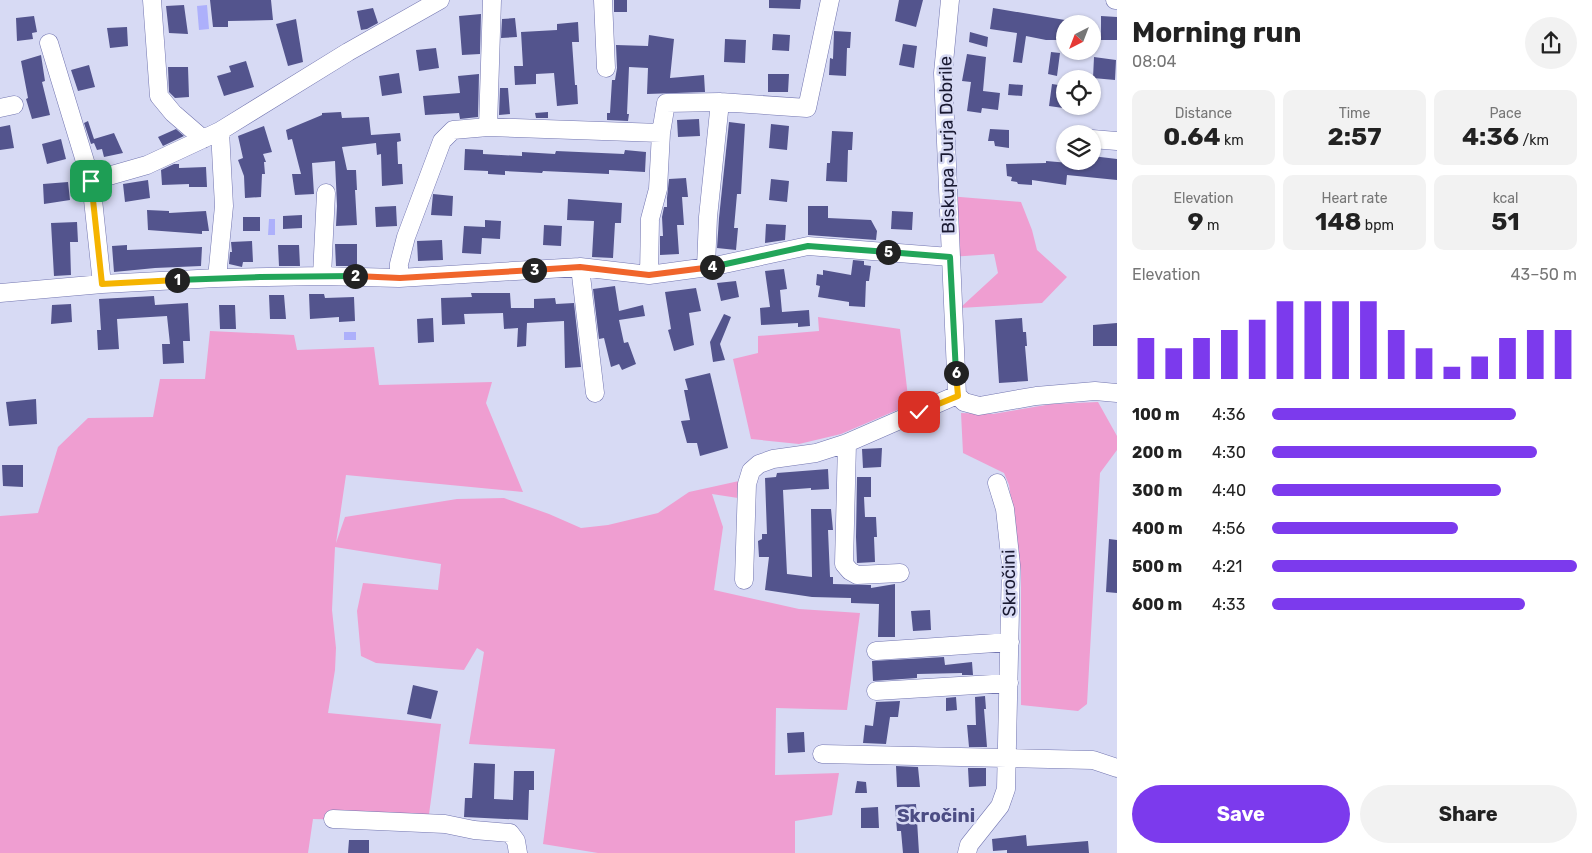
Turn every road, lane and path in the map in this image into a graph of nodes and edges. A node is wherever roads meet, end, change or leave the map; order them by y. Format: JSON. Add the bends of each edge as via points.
{"nodes":[{"id":1,"x":152,"y":0,"type":"edge"},
{"id":2,"x":440,"y":0,"type":"edge"},
{"id":3,"x":492,"y":0,"type":"edge"},
{"id":4,"x":603,"y":0,"type":"edge"},
{"id":5,"x":830,"y":0,"type":"edge"},
{"id":6,"x":950,"y":0,"type":"edge"},
{"id":7,"x":49,"y":43,"type":"dead end"},
{"id":8,"x":606,"y":68,"type":"dead end"},
{"id":9,"x":720,"y":102,"type":"junction"},
{"id":10,"x":488,"y":127,"type":"junction"},
{"id":11,"x":220,"y":130,"type":"junction"},
{"id":12,"x":661,"y":133,"type":"junction"},
{"id":13,"x":203,"y":139,"type":"junction"},
{"id":14,"x":1101,"y":139,"type":"edge"},
{"id":15,"x":1117,"y":141,"type":"edge"},
{"id":16,"x":91,"y":181,"type":"junction"},
{"id":17,"x":326,"y":194,"type":"dead end"},
{"id":18,"x":950,"y":257,"type":"junction"},
{"id":19,"x":580,"y":267,"type":"junction"},
{"id":20,"x":706,"y":267,"type":"junction"},
{"id":21,"x":649,"y":275,"type":"junction"},
{"id":22,"x":322,"y":276,"type":"junction"},
{"id":23,"x":217,"y":278,"type":"junction"},
{"id":24,"x":400,"y":278,"type":"junction"},
{"id":25,"x":102,"y":284,"type":"junction"},
{"id":26,"x":0,"y":293,"type":"edge"},
{"id":27,"x":594,"y":393,"type":"dead end"},
{"id":28,"x":1117,"y":393,"type":"edge"},
{"id":29,"x":958,"y":396,"type":"junction"},
{"id":30,"x":847,"y":443,"type":"junction"},
{"id":31,"x":997,"y":484,"type":"dead end"},
{"id":32,"x":900,"y":573,"type":"dead end"},
{"id":33,"x":744,"y":580,"type":"dead end"},
{"id":34,"x":1010,"y":642,"type":"junction"},
{"id":35,"x":876,"y":651,"type":"dead end"},
{"id":36,"x":1009,"y":683,"type":"junction"},
{"id":37,"x":876,"y":691,"type":"dead end"},
{"id":38,"x":822,"y":754,"type":"dead end"},
{"id":39,"x":1007,"y":758,"type":"junction"},
{"id":40,"x":1117,"y":768,"type":"edge"},
{"id":41,"x":333,"y":819,"type":"dead end"},
{"id":42,"x":518,"y":853,"type":"edge"},
{"id":43,"x":967,"y":853,"type":"edge"}],
"edges":[{"from":1,"to":13,"type":"street","via":[[159,96]]},
{"from":2,"to":11,"type":"street"},
{"from":3,"to":10,"type":"street"},
{"from":4,"to":8,"type":"street"},
{"from":5,"to":9,"type":"street","via":[[807,108]]},
{"from":6,"to":18,"type":"street","name":"Biskupa Jurja Dobrile","via":[[943,73]]},
{"from":7,"to":16,"type":"street"},
{"from":9,"to":12,"type":"street","via":[[666,103]]},
{"from":9,"to":20,"type":"street"},
{"from":10,"to":12,"type":"street"},
{"from":10,"to":24,"type":"street","via":[[453,130],[442,140],[406,237],[399,264]]},
{"from":11,"to":13,"type":"street"},
{"from":11,"to":23,"type":"street","via":[[224,206]]},
{"from":12,"to":21,"type":"street","via":[[658,189],[650,220]]},
{"from":13,"to":16,"type":"street","via":[[147,166]]},
{"from":14,"to":15,"type":"street"},
{"from":16,"to":25,"type":"street"},
{"from":17,"to":22,"type":"street"},
{"from":18,"to":20,"type":"street","via":[[808,246]]},
{"from":18,"to":29,"type":"street","name":"Biskupa Jurja Dobrile"},
{"from":19,"to":21,"type":"street"},
{"from":19,"to":24,"type":"street"},
{"from":19,"to":27,"type":"street"},
{"from":20,"to":21,"type":"street"},
{"from":22,"to":23,"type":"street"},
{"from":22,"to":24,"type":"street"},
{"from":23,"to":25,"type":"street"},
{"from":25,"to":26,"type":"street"},
{"from":28,"to":29,"type":"street","via":[[1036,396],[979,406],[964,402]]},
{"from":29,"to":30,"type":"street"},
{"from":30,"to":32,"type":"street","via":[[844,564],[857,575]]},
{"from":30,"to":33,"type":"street","via":[[773,459],[751,471],[747,484]]},
{"from":31,"to":34,"type":"street","name":"Skročini","via":[[1005,509],[1011,565]]},
{"from":34,"to":35,"type":"street"},
{"from":34,"to":36,"type":"street","name":"Skročini"},
{"from":36,"to":37,"type":"street"},
{"from":36,"to":39,"type":"street","name":"Skročini"},
{"from":38,"to":39,"type":"street"},
{"from":39,"to":40,"type":"street","via":[[1093,760]]},
{"from":39,"to":43,"type":"street","name":"Skročini","via":[[1006,789],[1000,806]]},
{"from":41,"to":42,"type":"street","via":[[445,824],[510,833],[516,841]]}]}
